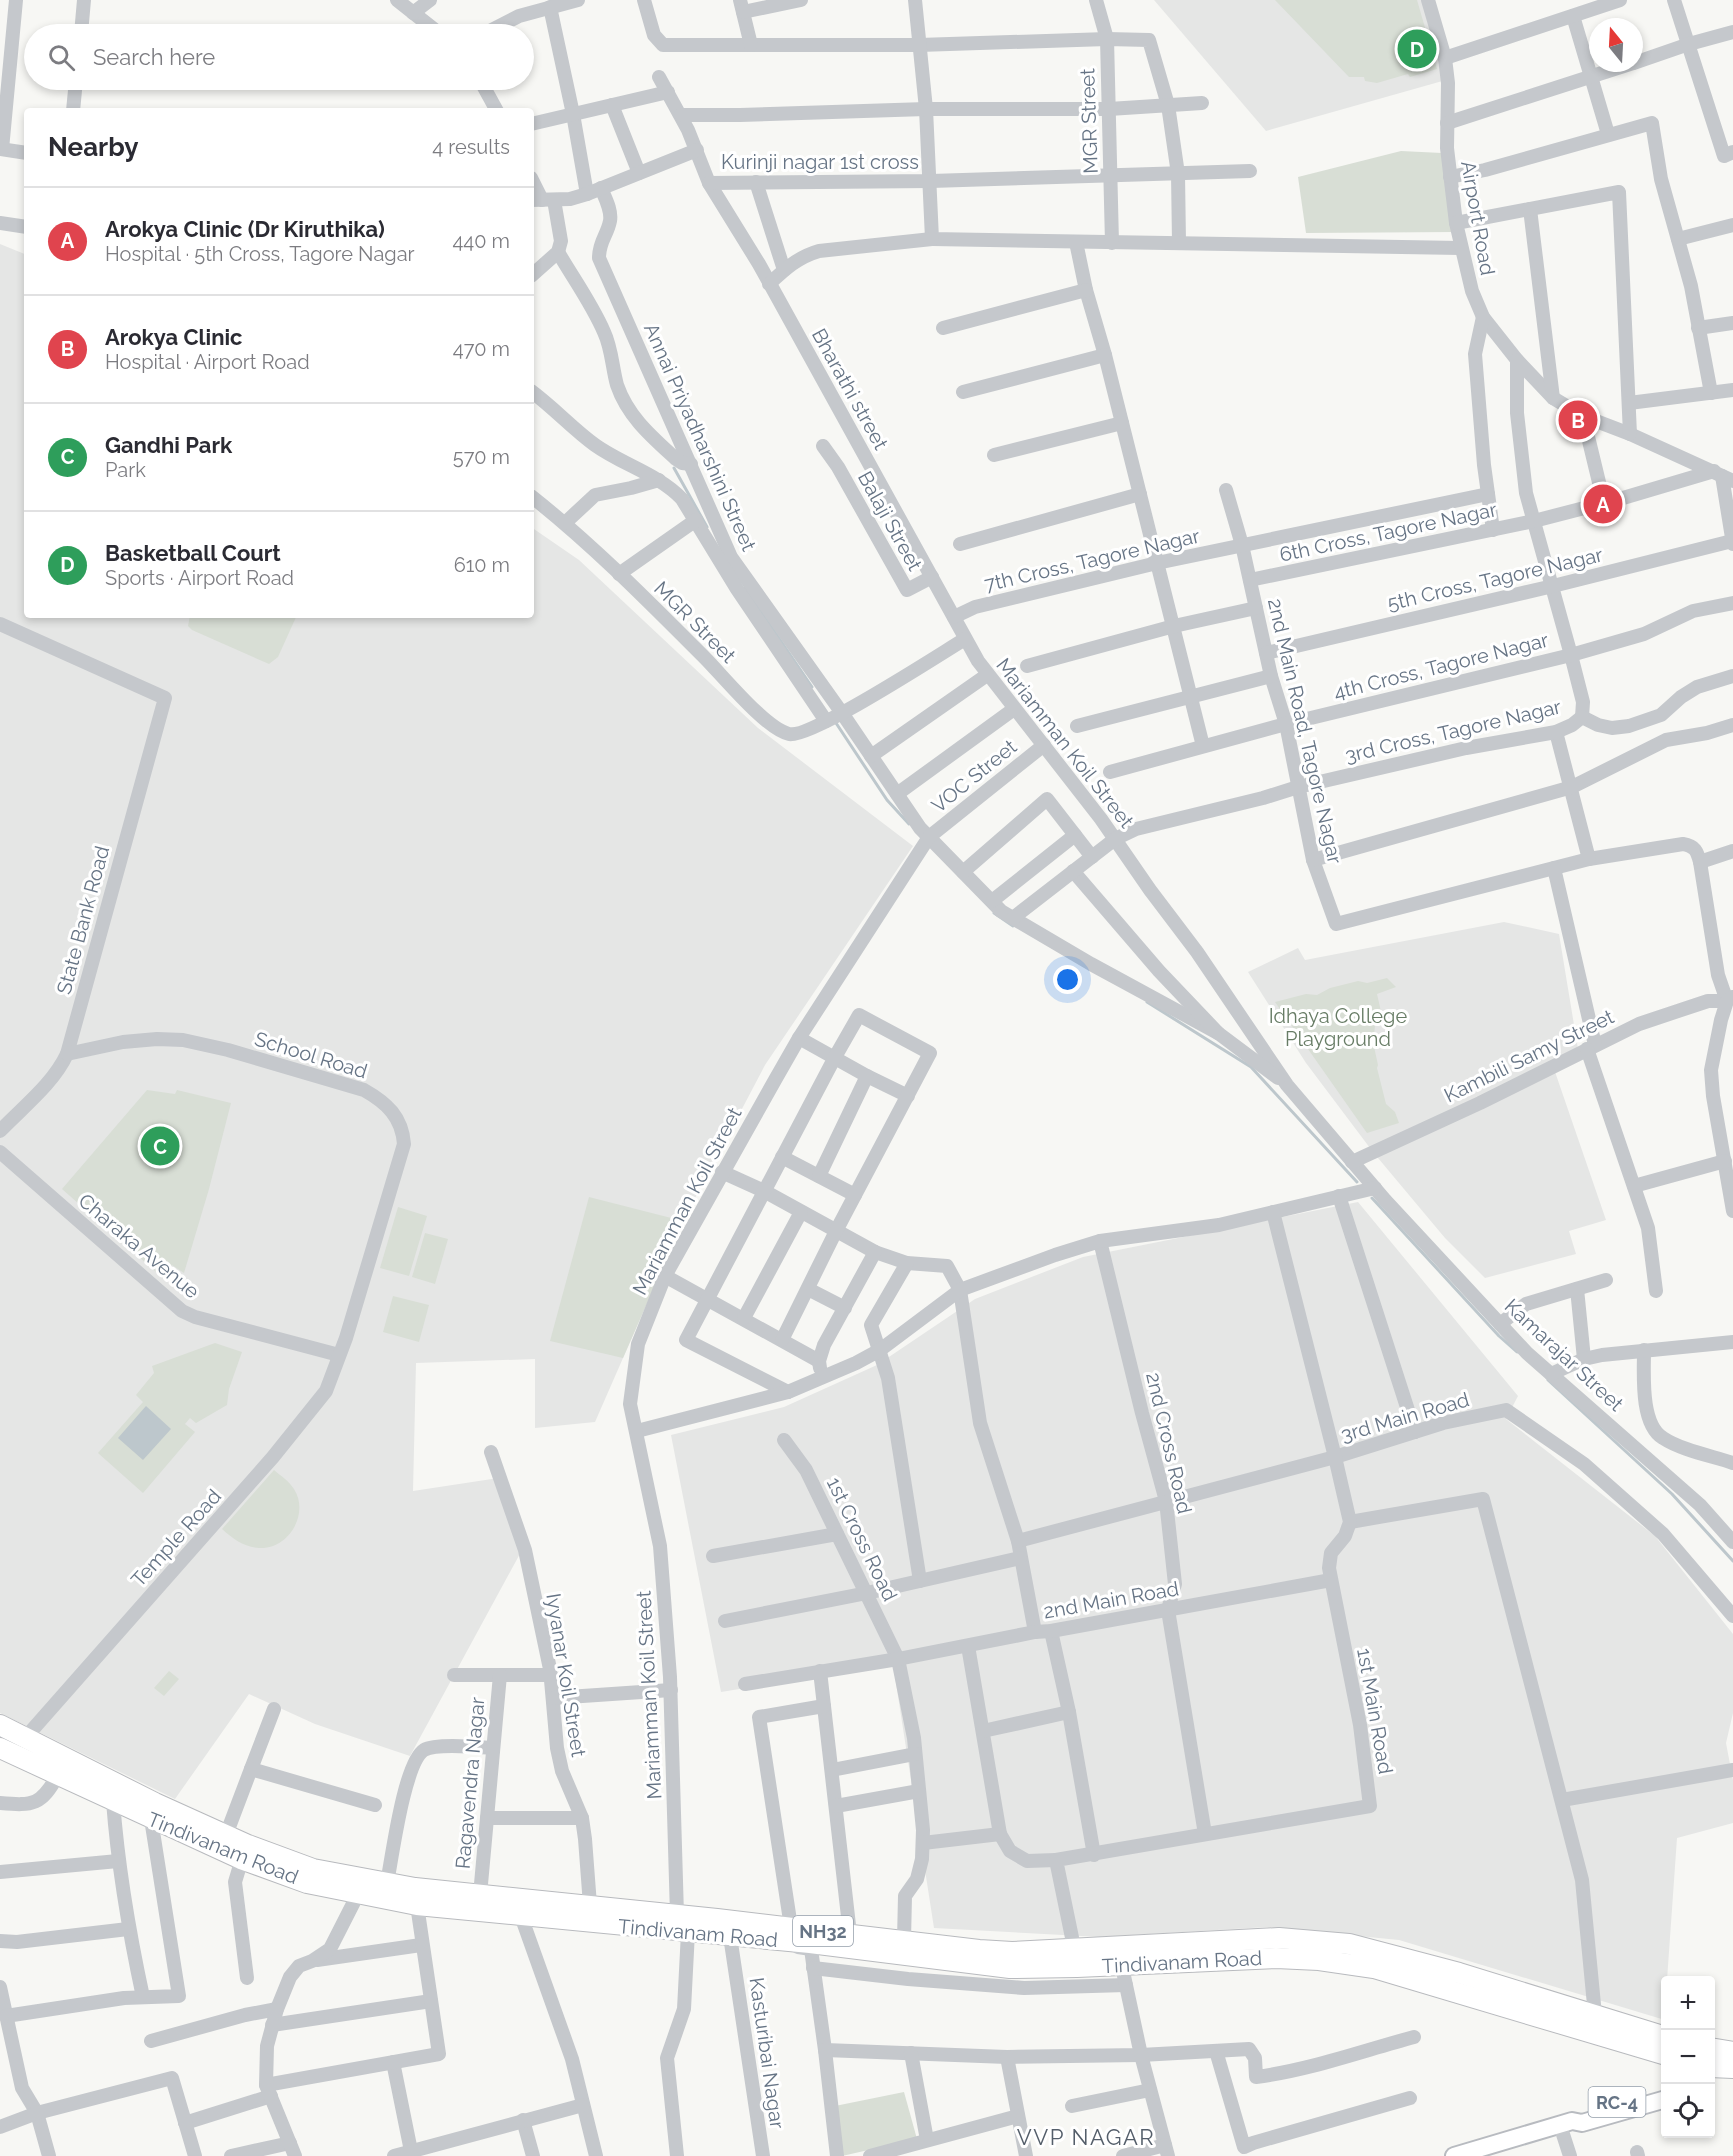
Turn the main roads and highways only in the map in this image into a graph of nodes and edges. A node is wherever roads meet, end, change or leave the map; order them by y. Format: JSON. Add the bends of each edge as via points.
{"nodes":[{"id":1,"x":0,"y":1725,"type":"edge"},
{"id":2,"x":0,"y":1748,"type":"edge"},
{"id":3,"x":244,"y":1852,"type":"junction"},
{"id":4,"x":732,"y":1932,"type":"junction"},
{"id":5,"x":1076,"y":1958,"type":"junction"},
{"id":6,"x":1661,"y":2036,"type":"edge"},
{"id":7,"x":1661,"y":2054,"type":"edge"},
{"id":8,"x":1728,"y":2054,"type":"edge"},
{"id":9,"x":1715,"y":2063,"type":"edge"},
{"id":10,"x":1715,"y":2071,"type":"edge"},
{"id":11,"x":1661,"y":2089,"type":"edge"},
{"id":12,"x":1661,"y":2099,"type":"edge"},
{"id":13,"x":1566,"y":2123,"type":"junction"},
{"id":14,"x":1454,"y":2156,"type":"edge"}],
"edges":[{"from":1,"to":3,"type":"highway","number":"NH32","via":[[226,1835]]},
{"from":2,"to":3,"type":"highway","name":"Tindivanam Road","number":"NH32","via":[[151,1819]]},
{"from":3,"to":4,"type":"highway","number":"NH32","via":[[415,1888],[677,1915]]},
{"from":3,"to":4,"type":"highway","name":"Tindivanam Road","number":"NH32","via":[[307,1883],[417,1905],[688,1932]]},
{"from":4,"to":5,"type":"highway","number":"NH32","via":[[791,1927]]},
{"from":4,"to":5,"type":"highway","name":"Tindivanam Road","number":"NH32","via":[[1010,1968]]},
{"from":5,"to":6,"type":"highway","number":"NH32","via":[[1279,1938],[1349,1944],[1459,1973]]},
{"from":5,"to":7,"type":"highway","name":"Tindivanam Road","number":"NH32","via":[[1122,1965],[1276,1958],[1374,1968]]},
{"from":8,"to":9,"type":"highway"},
{"from":8,"to":10,"type":"main road"},
{"from":11,"to":13,"type":"main road","number":"RC-4","via":[[1579,2113]]},
{"from":12,"to":13,"type":"main road","number":"RC-4","via":[[1582,2123]]},
{"from":13,"to":14,"type":"main road","number":"RC-4"}]}
